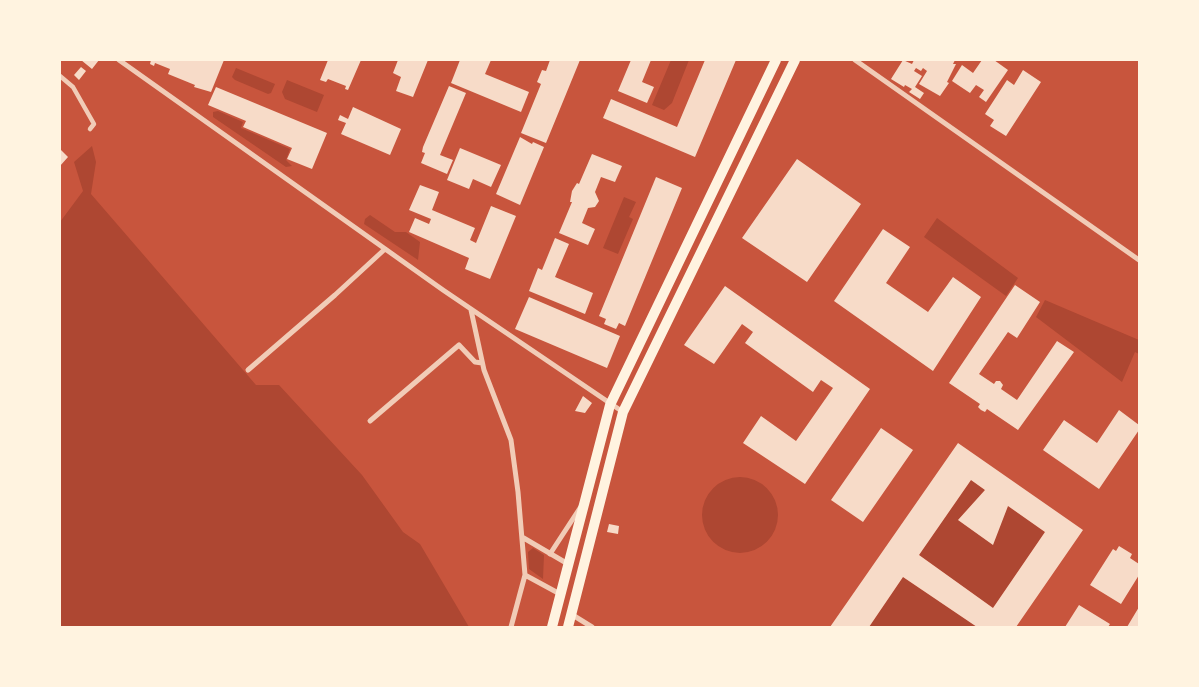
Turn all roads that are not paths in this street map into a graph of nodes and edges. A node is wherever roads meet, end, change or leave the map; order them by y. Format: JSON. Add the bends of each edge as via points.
{"nodes":[{"id":1,"x":119,"y":60,"type":"edge"},
{"id":2,"x":776,"y":60,"type":"edge"},
{"id":3,"x":795,"y":60,"type":"edge"},
{"id":4,"x":855,"y":60,"type":"edge"},
{"id":5,"x":60,"y":76,"type":"edge"},
{"id":6,"x":90,"y":129,"type":"dead end"},
{"id":7,"x":385,"y":249,"type":"junction"},
{"id":8,"x":1139,"y":260,"type":"edge"},
{"id":9,"x":470,"y":309,"type":"junction"},
{"id":10,"x":482,"y":363,"type":"junction"},
{"id":11,"x":248,"y":370,"type":"dead end"},
{"id":12,"x":610,"y":405,"type":"junction"},
{"id":13,"x":622,"y":412,"type":"junction"},
{"id":14,"x":370,"y":421,"type":"dead end"},
{"id":15,"x":583,"y":504,"type":"junction"},
{"id":16,"x":522,"y":537,"type":"junction"},
{"id":17,"x":550,"y":554,"type":"junction"},
{"id":18,"x":568,"y":564,"type":"junction"},
{"id":19,"x":525,"y":575,"type":"junction"},
{"id":20,"x":560,"y":594,"type":"junction"},
{"id":21,"x":571,"y":614,"type":"junction"},
{"id":22,"x":512,"y":627,"type":"edge"},
{"id":23,"x":552,"y":627,"type":"edge"},
{"id":24,"x":568,"y":627,"type":"edge"},
{"id":25,"x":592,"y":627,"type":"edge"}],
"edges":[{"from":1,"to":7,"type":"street"},
{"from":2,"to":12,"type":"main road"},
{"from":3,"to":13,"type":"main road"},
{"from":4,"to":8,"type":"street"},
{"from":5,"to":6,"type":"street","via":[[73,87],[94,124]]},
{"from":7,"to":9,"type":"street"},
{"from":7,"to":11,"type":"street"},
{"from":9,"to":10,"type":"street"},
{"from":9,"to":12,"type":"street"},
{"from":10,"to":14,"type":"street","via":[[476,362],[459,345]]},
{"from":10,"to":16,"type":"street","via":[[511,440]]},
{"from":12,"to":13,"type":"street"},
{"from":12,"to":15,"type":"main road"},
{"from":13,"to":21,"type":"main road"},
{"from":15,"to":17,"type":"street"},
{"from":15,"to":18,"type":"main road"},
{"from":16,"to":17,"type":"street"},
{"from":16,"to":19,"type":"street"},
{"from":17,"to":18,"type":"street"},
{"from":18,"to":20,"type":"main road"},
{"from":19,"to":20,"type":"street"},
{"from":19,"to":22,"type":"street"},
{"from":20,"to":23,"type":"main road"},
{"from":21,"to":24,"type":"main road"},
{"from":21,"to":25,"type":"street"}]}
